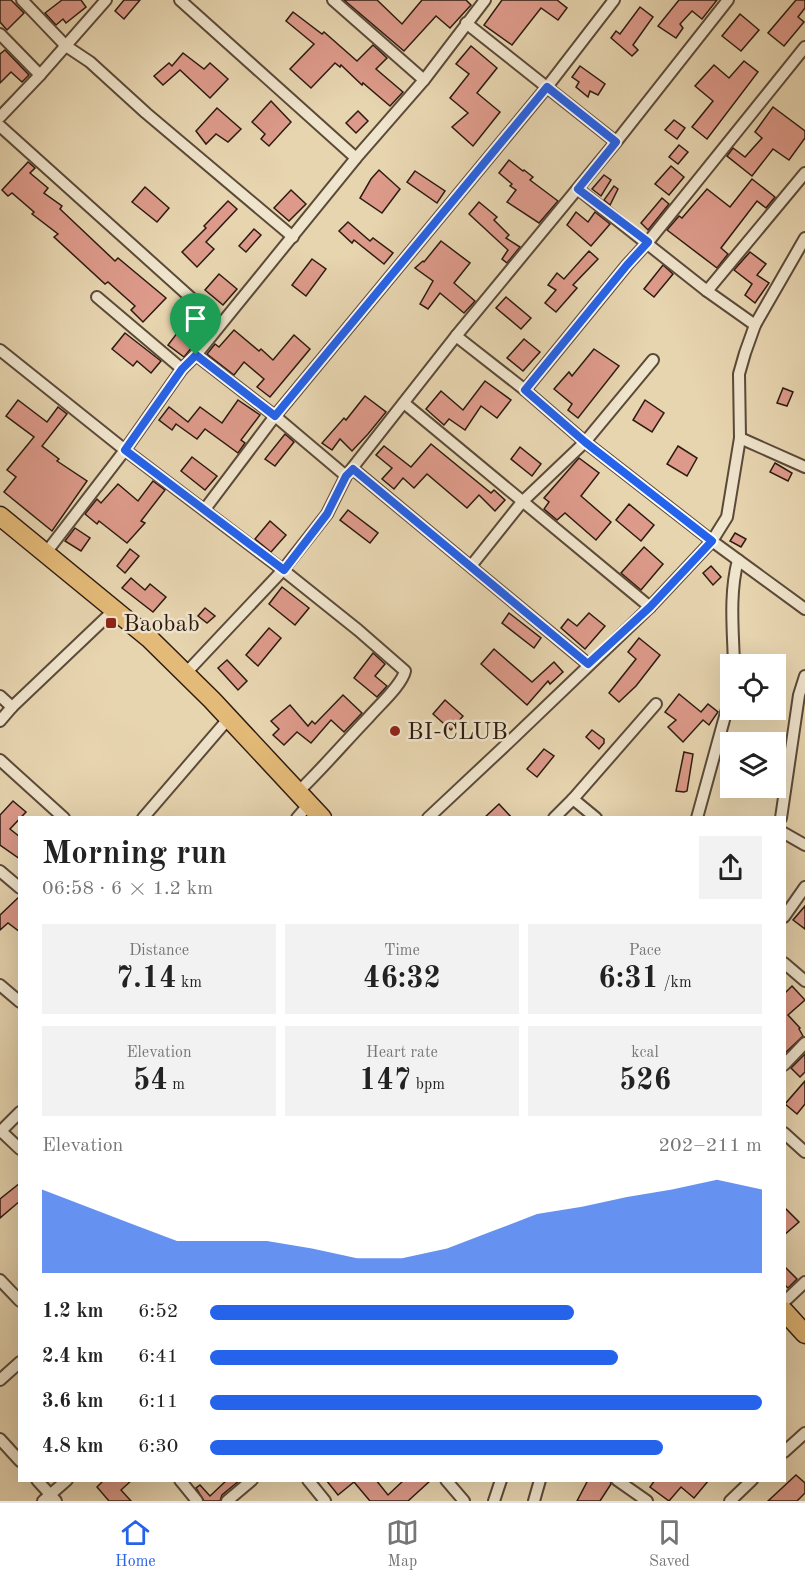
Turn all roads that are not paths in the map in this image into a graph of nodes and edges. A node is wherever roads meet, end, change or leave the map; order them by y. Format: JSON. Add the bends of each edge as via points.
{"nodes":[{"id":1,"x":22,"y":0,"type":"edge"},
{"id":2,"x":106,"y":0,"type":"edge"},
{"id":3,"x":180,"y":0,"type":"edge"},
{"id":4,"x":333,"y":0,"type":"edge"},
{"id":5,"x":485,"y":0,"type":"edge"},
{"id":6,"x":614,"y":0,"type":"edge"},
{"id":7,"x":728,"y":0,"type":"edge"},
{"id":8,"x":466,"y":23,"type":"junction"},
{"id":9,"x":0,"y":34,"type":"edge"},
{"id":10,"x":66,"y":46,"type":"junction"},
{"id":11,"x":805,"y":47,"type":"edge"},
{"id":12,"x":40,"y":75,"type":"junction"},
{"id":13,"x":424,"y":80,"type":"junction"},
{"id":14,"x":547,"y":87,"type":"junction"},
{"id":15,"x":0,"y":117,"type":"edge"},
{"id":16,"x":0,"y":126,"type":"edge"},
{"id":17,"x":616,"y":142,"type":"junction"},
{"id":18,"x":356,"y":158,"type":"junction"},
{"id":19,"x":805,"y":173,"type":"edge"},
{"id":20,"x":578,"y":189,"type":"junction"},
{"id":21,"x":293,"y":237,"type":"junction"},
{"id":22,"x":805,"y":238,"type":"edge"},
{"id":23,"x":648,"y":242,"type":"junction"},
{"id":24,"x":707,"y":291,"type":"junction"},
{"id":25,"x":97,"y":297,"type":"dead end"},
{"id":26,"x":220,"y":324,"type":"junction"},
{"id":27,"x":755,"y":325,"type":"junction"},
{"id":28,"x":456,"y":336,"type":"junction"},
{"id":29,"x":0,"y":350,"type":"edge"},
{"id":30,"x":196,"y":355,"type":"junction"},
{"id":31,"x":653,"y":360,"type":"dead end"},
{"id":32,"x":182,"y":369,"type":"junction"},
{"id":33,"x":525,"y":390,"type":"junction"},
{"id":34,"x":404,"y":403,"type":"junction"},
{"id":35,"x":275,"y":416,"type":"junction"},
{"id":36,"x":740,"y":438,"type":"junction"},
{"id":37,"x":585,"y":442,"type":"junction"},
{"id":38,"x":125,"y":450,"type":"junction"},
{"id":39,"x":805,"y":467,"type":"edge"},
{"id":40,"x":349,"y":472,"type":"junction"},
{"id":41,"x":522,"y":502,"type":"junction"},
{"id":42,"x":205,"y":509,"type":"junction"},
{"id":43,"x":0,"y":516,"type":"edge"},
{"id":44,"x":712,"y":541,"type":"junction"},
{"id":45,"x":45,"y":554,"type":"junction"},
{"id":46,"x":738,"y":560,"type":"junction"},
{"id":47,"x":471,"y":566,"type":"junction"},
{"id":48,"x":284,"y":570,"type":"junction"},
{"id":49,"x":650,"y":607,"type":"junction"},
{"id":50,"x":805,"y":609,"type":"edge"},
{"id":51,"x":114,"y":610,"type":"junction"},
{"id":52,"x":734,"y":654,"type":"edge"},
{"id":53,"x":588,"y":664,"type":"junction"},
{"id":54,"x":185,"y":674,"type":"junction"},
{"id":55,"x":805,"y":676,"type":"edge"},
{"id":56,"x":0,"y":696,"type":"edge"},
{"id":57,"x":656,"y":704,"type":"dead end"},
{"id":58,"x":12,"y":707,"type":"junction"},
{"id":59,"x":229,"y":718,"type":"junction"},
{"id":60,"x":724,"y":720,"type":"edge"},
{"id":61,"x":0,"y":721,"type":"edge"},
{"id":62,"x":0,"y":760,"type":"edge"},
{"id":63,"x":573,"y":799,"type":"junction"},
{"id":64,"x":306,"y":808,"type":"edge"},
{"id":65,"x":62,"y":816,"type":"edge"},
{"id":66,"x":145,"y":816,"type":"edge"},
{"id":67,"x":430,"y":816,"type":"edge"},
{"id":68,"x":556,"y":816,"type":"edge"},
{"id":69,"x":594,"y":816,"type":"edge"},
{"id":70,"x":698,"y":816,"type":"edge"},
{"id":71,"x":781,"y":816,"type":"edge"},
{"id":72,"x":786,"y":834,"type":"edge"},
{"id":73,"x":805,"y":844,"type":"edge"},
{"id":74,"x":0,"y":871,"type":"edge"},
{"id":75,"x":18,"y":886,"type":"edge"},
{"id":76,"x":805,"y":888,"type":"edge"},
{"id":77,"x":786,"y":914,"type":"edge"},
{"id":78,"x":786,"y":965,"type":"edge"},
{"id":79,"x":805,"y":981,"type":"edge"},
{"id":80,"x":0,"y":985,"type":"edge"},
{"id":81,"x":18,"y":1000,"type":"edge"},
{"id":82,"x":805,"y":1043,"type":"edge"},
{"id":83,"x":786,"y":1063,"type":"edge"},
{"id":84,"x":18,"y":1114,"type":"edge"},
{"id":85,"x":0,"y":1131,"type":"edge"},
{"id":86,"x":786,"y":1135,"type":"edge"},
{"id":87,"x":18,"y":1147,"type":"edge"},
{"id":88,"x":805,"y":1152,"type":"edge"},
{"id":89,"x":0,"y":1280,"type":"edge"},
{"id":90,"x":805,"y":1282,"type":"edge"},
{"id":91,"x":18,"y":1299,"type":"edge"},
{"id":92,"x":786,"y":1300,"type":"edge"},
{"id":93,"x":786,"y":1313,"type":"edge"},
{"id":94,"x":805,"y":1334,"type":"edge"},
{"id":95,"x":18,"y":1364,"type":"edge"},
{"id":96,"x":0,"y":1380,"type":"edge"},
{"id":97,"x":805,"y":1433,"type":"edge"},
{"id":98,"x":0,"y":1439,"type":"edge"},
{"id":99,"x":786,"y":1450,"type":"edge"},
{"id":100,"x":18,"y":1459,"type":"edge"},
{"id":101,"x":38,"y":1482,"type":"edge"},
{"id":102,"x":65,"y":1482,"type":"edge"},
{"id":103,"x":182,"y":1482,"type":"edge"},
{"id":104,"x":250,"y":1482,"type":"edge"},
{"id":105,"x":310,"y":1482,"type":"edge"},
{"id":106,"x":448,"y":1482,"type":"edge"},
{"id":107,"x":500,"y":1482,"type":"edge"},
{"id":108,"x":539,"y":1482,"type":"edge"},
{"id":109,"x":621,"y":1482,"type":"edge"},
{"id":110,"x":750,"y":1482,"type":"edge"},
{"id":111,"x":50,"y":1499,"type":"edge"},
{"id":112,"x":197,"y":1501,"type":"edge"},
{"id":113,"x":227,"y":1501,"type":"edge"},
{"id":114,"x":325,"y":1501,"type":"edge"},
{"id":115,"x":464,"y":1501,"type":"edge"},
{"id":116,"x":494,"y":1501,"type":"edge"},
{"id":117,"x":534,"y":1501,"type":"edge"},
{"id":118,"x":647,"y":1501,"type":"edge"},
{"id":119,"x":730,"y":1501,"type":"edge"}],
"edges":[{"from":1,"to":10,"type":"street"},
{"from":2,"to":10,"type":"street"},
{"from":3,"to":18,"type":"street"},
{"from":4,"to":13,"type":"street"},
{"from":5,"to":8,"type":"street"},
{"from":6,"to":14,"type":"street"},
{"from":7,"to":17,"type":"street"},
{"from":8,"to":13,"type":"street"},
{"from":8,"to":14,"type":"street"},
{"from":9,"to":12,"type":"street"},
{"from":10,"to":12,"type":"street"},
{"from":10,"to":21,"type":"street","via":[[90,62]]},
{"from":11,"to":23,"type":"street"},
{"from":12,"to":15,"type":"street"},
{"from":13,"to":18,"type":"street"},
{"from":14,"to":17,"type":"street"},
{"from":14,"to":35,"type":"street"},
{"from":16,"to":26,"type":"street"},
{"from":17,"to":20,"type":"street"},
{"from":18,"to":21,"type":"street"},
{"from":19,"to":24,"type":"street"},
{"from":20,"to":23,"type":"street"},
{"from":20,"to":28,"type":"street"},
{"from":21,"to":26,"type":"street"},
{"from":22,"to":27,"type":"street"},
{"from":23,"to":24,"type":"street"},
{"from":23,"to":33,"type":"street"},
{"from":24,"to":27,"type":"street"},
{"from":25,"to":32,"type":"street"},
{"from":26,"to":30,"type":"street"},
{"from":27,"to":36,"type":"street","via":[[739,374]]},
{"from":28,"to":33,"type":"street"},
{"from":28,"to":34,"type":"street"},
{"from":29,"to":38,"type":"street"},
{"from":30,"to":32,"type":"street"},
{"from":30,"to":35,"type":"street"},
{"from":31,"to":37,"type":"street"},
{"from":32,"to":38,"type":"street"},
{"from":33,"to":37,"type":"street"},
{"from":34,"to":40,"type":"street"},
{"from":34,"to":41,"type":"street"},
{"from":35,"to":40,"type":"street"},
{"from":35,"to":42,"type":"street"},
{"from":36,"to":39,"type":"street"},
{"from":36,"to":44,"type":"street","via":[[727,517]]},
{"from":37,"to":41,"type":"street"},
{"from":37,"to":44,"type":"street"},
{"from":38,"to":42,"type":"street"},
{"from":38,"to":45,"type":"street"},
{"from":40,"to":47,"type":"street"},
{"from":40,"to":48,"type":"street","via":[[327,514]]},
{"from":41,"to":47,"type":"street"},
{"from":41,"to":49,"type":"street"},
{"from":42,"to":48,"type":"street"},
{"from":43,"to":45,"type":"highway"},
{"from":44,"to":46,"type":"street"},
{"from":44,"to":49,"type":"street"},
{"from":45,"to":51,"type":"highway"},
{"from":46,"to":50,"type":"street"},
{"from":46,"to":52,"type":"street","via":[[732,594]]},
{"from":47,"to":53,"type":"street"},
{"from":48,"to":54,"type":"street"},
{"from":48,"to":64,"type":"street","via":[[405,671],[325,765]]},
{"from":49,"to":53,"type":"street"},
{"from":51,"to":54,"type":"highway"},
{"from":51,"to":58,"type":"street"},
{"from":53,"to":67,"type":"street"},
{"from":54,"to":59,"type":"highway"},
{"from":55,"to":71,"type":"street"},
{"from":56,"to":58,"type":"street"},
{"from":57,"to":63,"type":"street"},
{"from":58,"to":61,"type":"street"},
{"from":59,"to":64,"type":"highway"},
{"from":59,"to":66,"type":"street"},
{"from":60,"to":70,"type":"street"},
{"from":62,"to":65,"type":"street"},
{"from":63,"to":68,"type":"street"},
{"from":63,"to":69,"type":"street"},
{"from":72,"to":73,"type":"street"},
{"from":74,"to":75,"type":"street"},
{"from":76,"to":77,"type":"street"},
{"from":78,"to":79,"type":"street"},
{"from":80,"to":81,"type":"street"},
{"from":82,"to":83,"type":"street"},
{"from":84,"to":85,"type":"street"},
{"from":85,"to":87,"type":"street"},
{"from":86,"to":88,"type":"street"},
{"from":89,"to":91,"type":"street"},
{"from":90,"to":92,"type":"street"},
{"from":93,"to":94,"type":"highway"},
{"from":95,"to":96,"type":"street"},
{"from":97,"to":99,"type":"street"},
{"from":98,"to":100,"type":"street"},
{"from":101,"to":111,"type":"street"},
{"from":102,"to":111,"type":"street"},
{"from":103,"to":112,"type":"street"},
{"from":104,"to":113,"type":"street"},
{"from":105,"to":114,"type":"street"},
{"from":106,"to":115,"type":"street"},
{"from":107,"to":116,"type":"street"},
{"from":108,"to":117,"type":"street"},
{"from":109,"to":118,"type":"street"},
{"from":110,"to":119,"type":"street"}]}
